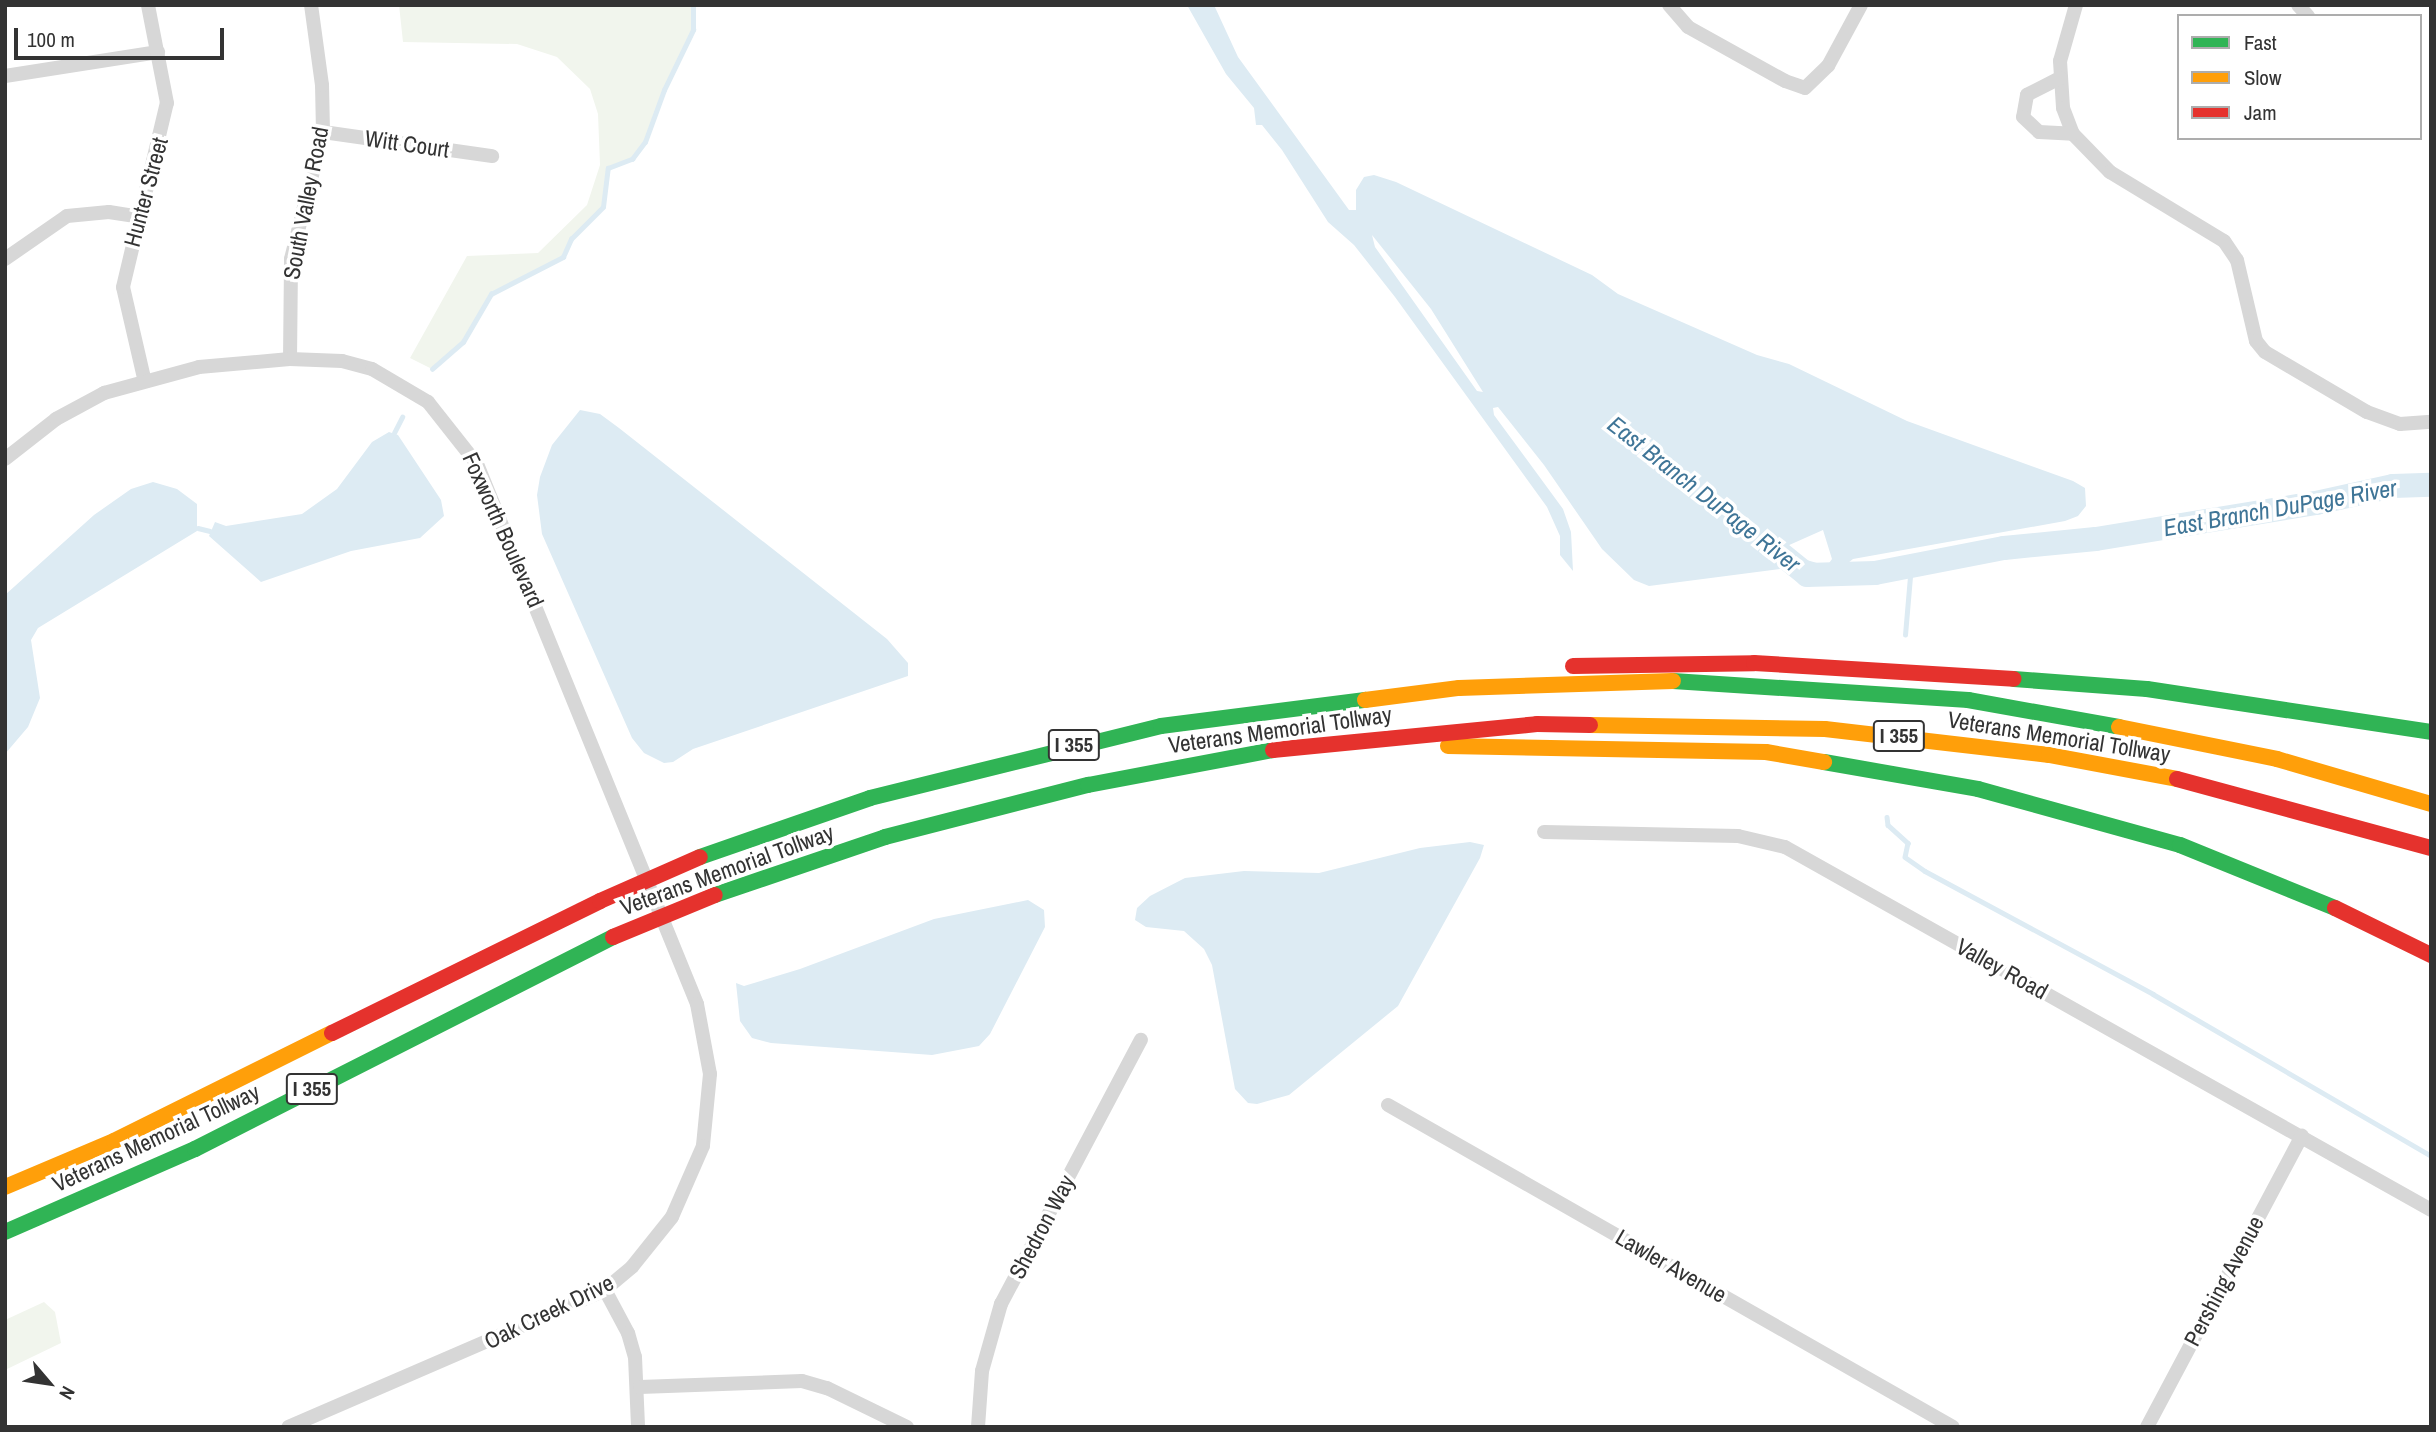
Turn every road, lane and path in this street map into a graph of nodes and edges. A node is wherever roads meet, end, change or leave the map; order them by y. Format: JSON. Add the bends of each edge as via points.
{"nodes":[{"id":1,"x":148,"y":5,"type":"edge"},
{"id":2,"x":311,"y":5,"type":"edge"},
{"id":3,"x":1669,"y":5,"type":"edge"},
{"id":4,"x":1861,"y":5,"type":"edge"},
{"id":5,"x":2076,"y":5,"type":"edge"},
{"id":6,"x":158,"y":52,"type":"junction"},
{"id":7,"x":5,"y":76,"type":"edge"},
{"id":8,"x":2060,"y":78,"type":"junction"},
{"id":9,"x":323,"y":132,"type":"junction"},
{"id":10,"x":2073,"y":134,"type":"junction"},
{"id":11,"x":492,"y":156,"type":"dead end"},
{"id":12,"x":139,"y":217,"type":"junction"},
{"id":13,"x":5,"y":259,"type":"edge"},
{"id":14,"x":290,"y":359,"type":"junction"},
{"id":15,"x":144,"y":379,"type":"junction"},
{"id":16,"x":2431,"y":422,"type":"edge"},
{"id":17,"x":5,"y":458,"type":"edge"},
{"id":18,"x":1459,"y":688,"type":"junction"},
{"id":19,"x":2431,"y":732,"type":"edge"},
{"id":20,"x":1356,"y":739,"type":"junction"},
{"id":21,"x":2431,"y":804,"type":"edge"},
{"id":22,"x":1545,"y":832,"type":"dead end"},
{"id":23,"x":2431,"y":848,"type":"edge"},
{"id":24,"x":672,"y":937,"type":"joint"},
{"id":25,"x":2431,"y":955,"type":"edge"},
{"id":26,"x":1141,"y":1040,"type":"dead end"},
{"id":27,"x":1388,"y":1105,"type":"dead end"},
{"id":28,"x":2302,"y":1136,"type":"junction"},
{"id":29,"x":5,"y":1187,"type":"edge"},
{"id":30,"x":2431,"y":1210,"type":"edge"},
{"id":31,"x":5,"y":1231,"type":"edge"},
{"id":32,"x":605,"y":1290,"type":"junction"},
{"id":33,"x":640,"y":1387,"type":"junction"},
{"id":34,"x":288,"y":1427,"type":"edge"},
{"id":35,"x":638,"y":1427,"type":"edge"},
{"id":36,"x":907,"y":1427,"type":"edge"},
{"id":37,"x":978,"y":1427,"type":"edge"},
{"id":38,"x":1953,"y":1427,"type":"edge"},
{"id":39,"x":2147,"y":1427,"type":"edge"}],
"edges":[{"from":1,"to":6,"type":"street","name":"Hunter Street"},
{"from":2,"to":9,"type":"street","name":"South Valley Road"},
{"from":3,"to":4,"type":"street","via":[[1688,27],[1805,88],[1828,66]]},
{"from":5,"to":8,"type":"street","via":[[2064,35]]},
{"from":6,"to":7,"type":"street"},
{"from":6,"to":12,"type":"street","name":"Hunter Street","via":[[166,90],[165,121]]},
{"from":8,"to":10,"type":"street","via":[[2063,108]]},
{"from":8,"to":10,"type":"street","via":[[2027,95],[2023,117],[2039,132]]},
{"from":9,"to":11,"type":"street","name":"Witt Court"},
{"from":9,"to":14,"type":"street","name":"South Valley Road","via":[[291,259]]},
{"from":10,"to":16,"type":"street","via":[[2110,172],[2224,241],[2237,260],[2256,341],[2265,352],[2367,412],[2400,424]]},
{"from":12,"to":13,"type":"street","via":[[109,212],[67,216]]},
{"from":12,"to":15,"type":"street","name":"Hunter Street","via":[[123,287]]},
{"from":14,"to":15,"type":"street","name":"Foxworth Boulevard","via":[[199,367]]},
{"from":14,"to":24,"type":"street","name":"Foxworth Boulevard","via":[[342,361],[372,369],[414,391],[464,441],[493,500]]},
{"from":15,"to":17,"type":"street","name":"Foxworth Boulevard","via":[[82,404]]},
{"from":18,"to":19,"type":"highway","via":[[1498,671],[1593,665],[1827,666],[2147,690]]},
{"from":18,"to":21,"type":"highway","name":"Veterans Memorial Tollway","number":"I 355","via":[[1671,681],[1968,700],[2210,744]]},
{"from":18,"to":29,"type":"highway","name":"Veterans Memorial Tollway","number":"I 355","bridge":true,"via":[[1240,712],[1072,745],[870,798],[700,857],[600,901],[114,1141]]},
{"from":20,"to":23,"type":"highway","name":"Veterans Memorial Tollway","number":"I 355","via":[[1614,722],[1866,732],[2125,768],[2328,816]]},
{"from":20,"to":25,"type":"highway","via":[[1394,745],[1766,752],[1978,789],[2180,845],[2305,893]]},
{"from":20,"to":31,"type":"highway","name":"Veterans Memorial Tollway","number":"I 355","bridge":true,"via":[[1224,757],[1088,785],[885,837],[715,895],[614,937],[195,1149]]},
{"from":22,"to":28,"type":"street","name":"Valley Road","via":[[1738,836],[1785,847]]},
{"from":24,"to":32,"type":"street","name":"Oak Creek Drive","via":[[704,1028],[711,1086],[707,1128],[692,1180],[672,1217],[646,1252]]},
{"from":26,"to":37,"type":"street","name":"Shedron Way","via":[[1002,1304],[987,1347]]},
{"from":27,"to":38,"type":"street","name":"Lawler Avenue"},
{"from":28,"to":30,"type":"street","name":"Valley Road"},
{"from":28,"to":39,"type":"street","name":"Pershing Avenue"},
{"from":32,"to":33,"type":"street","via":[[628,1333]]},
{"from":32,"to":34,"type":"street","name":"Oak Creek Drive"},
{"from":33,"to":35,"type":"street"},
{"from":33,"to":36,"type":"street","via":[[802,1381],[827,1388]]}]}
